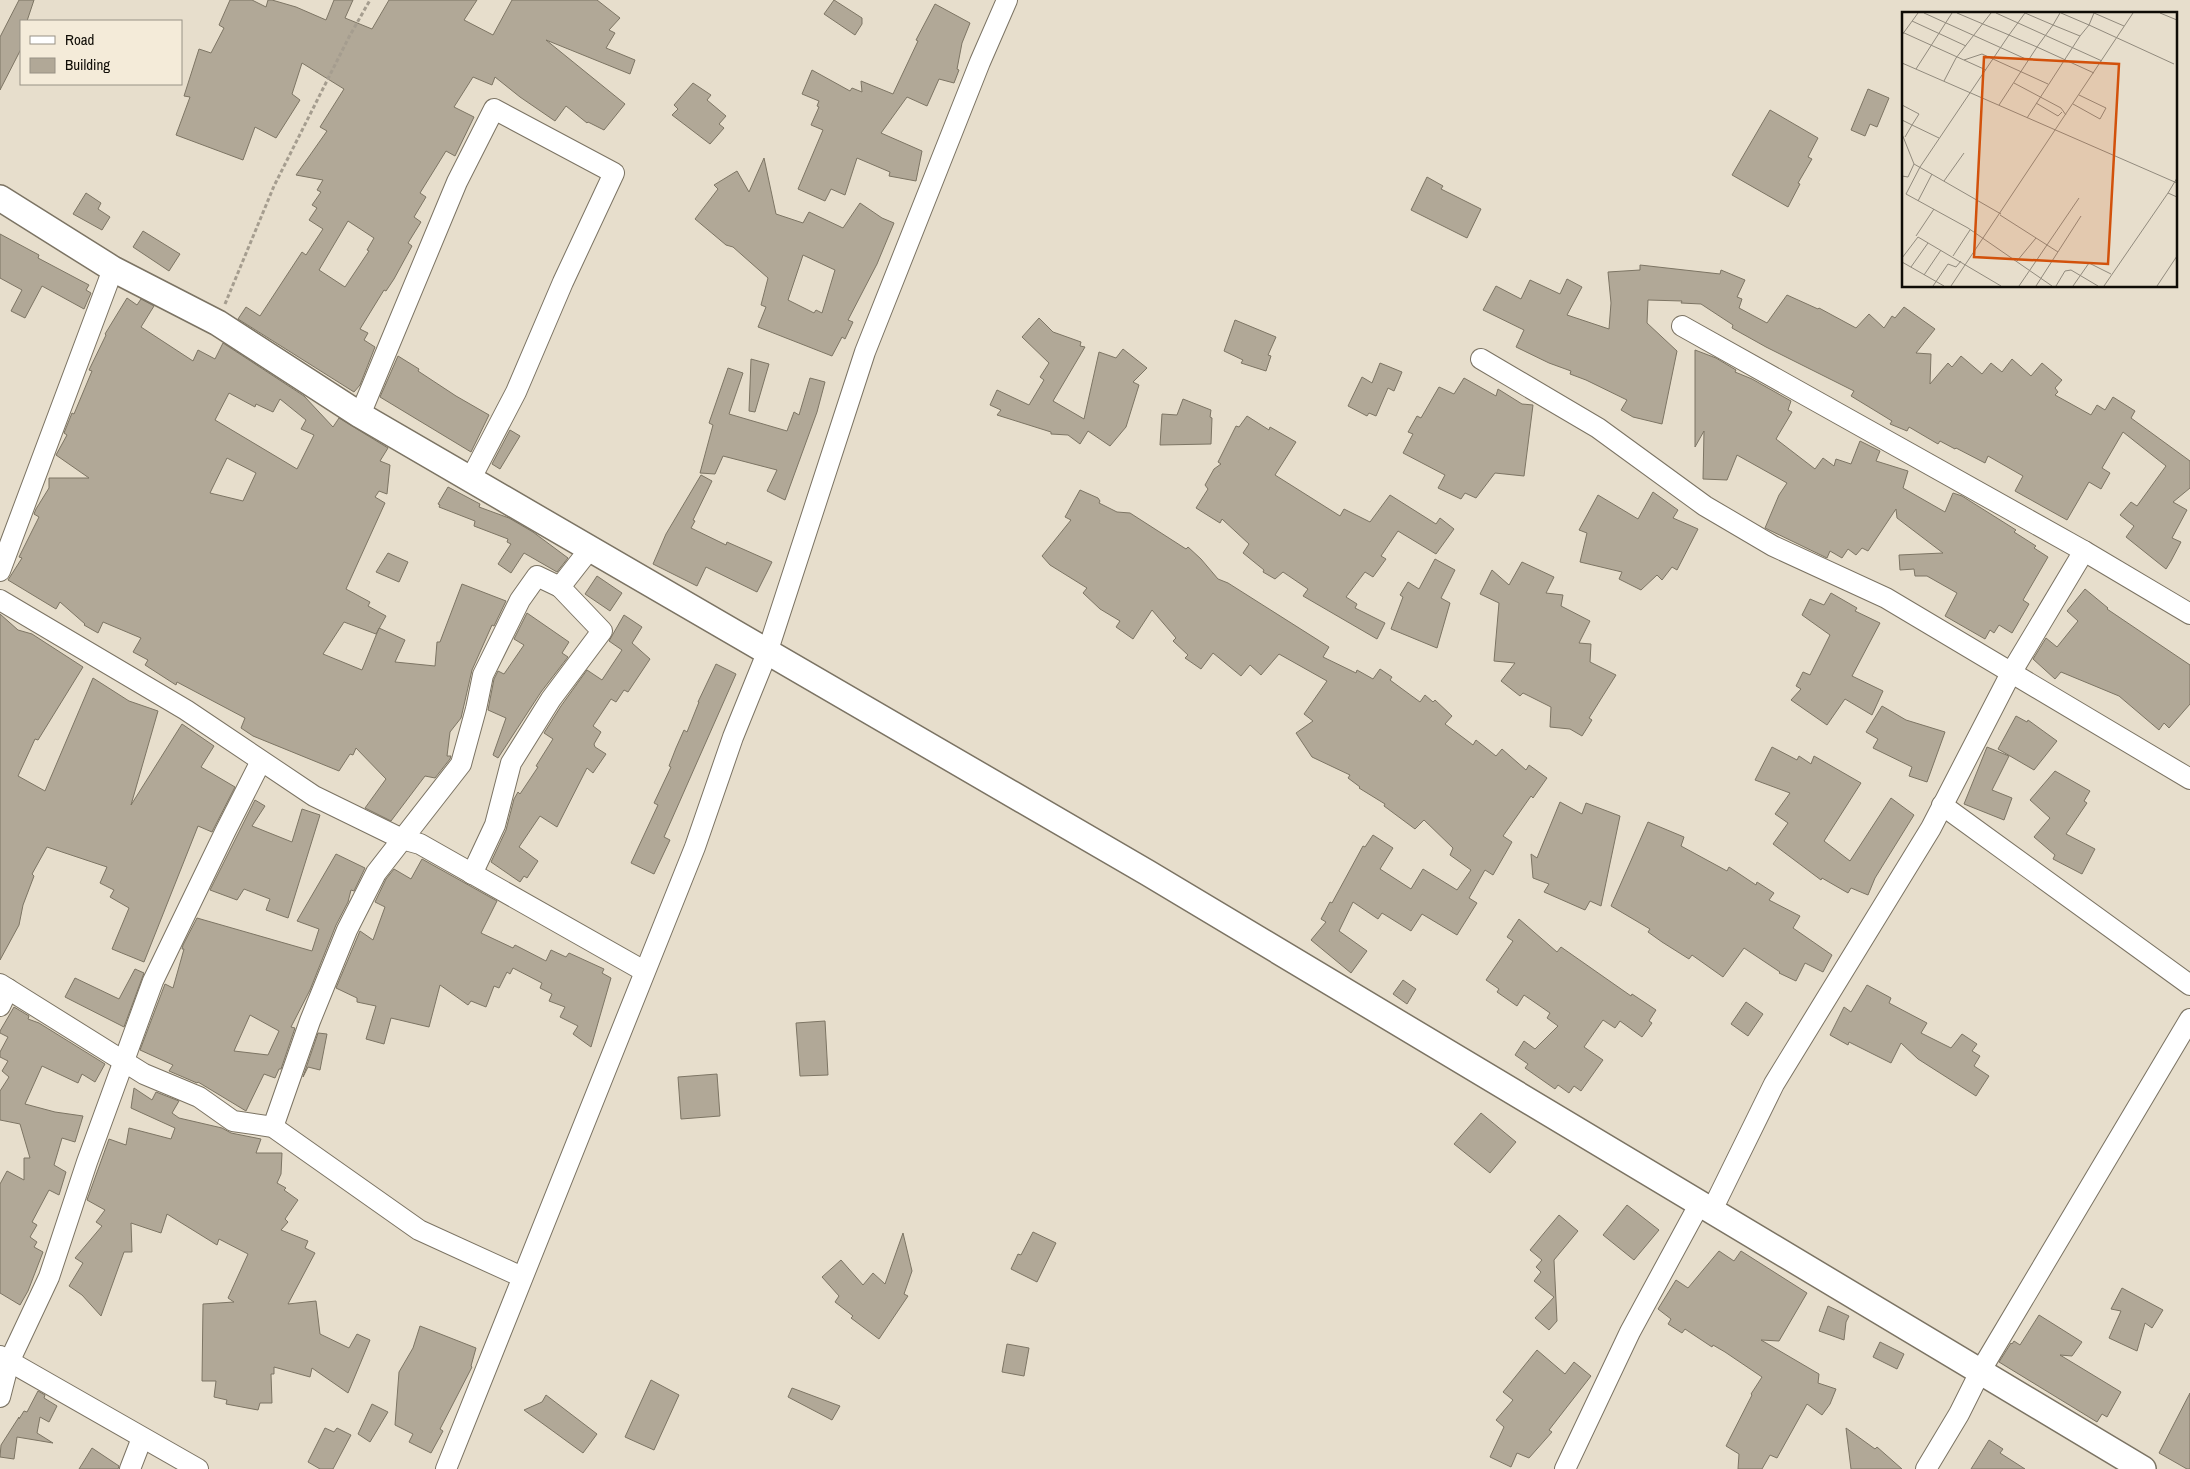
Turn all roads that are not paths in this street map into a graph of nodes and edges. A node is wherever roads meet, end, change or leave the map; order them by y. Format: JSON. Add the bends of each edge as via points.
{"nodes":[{"id":1,"x":1007,"y":0,"type":"edge"},
{"id":2,"x":0,"y":198,"type":"edge"},
{"id":3,"x":113,"y":269,"type":"junction"},
{"id":4,"x":1682,"y":326,"type":"dead end"},
{"id":5,"x":1481,"y":359,"type":"dead end"},
{"id":6,"x":360,"y":416,"type":"junction"},
{"id":7,"x":470,"y":480,"type":"junction"},
{"id":8,"x":589,"y":550,"type":"junction"},
{"id":9,"x":2084,"y":552,"type":"junction"},
{"id":10,"x":0,"y":571,"type":"edge"},
{"id":11,"x":560,"y":587,"type":"junction"},
{"id":12,"x":0,"y":600,"type":"edge"},
{"id":13,"x":2190,"y":614,"type":"edge"},
{"id":14,"x":767,"y":653,"type":"junction"},
{"id":15,"x":2012,"y":673,"type":"junction"},
{"id":16,"x":262,"y":761,"type":"junction"},
{"id":17,"x":2190,"y":779,"type":"edge"},
{"id":18,"x":1942,"y":805,"type":"junction"},
{"id":19,"x":402,"y":839,"type":"junction"},
{"id":20,"x":472,"y":874,"type":"junction"},
{"id":21,"x":644,"y":971,"type":"junction"},
{"id":22,"x":2190,"y":985,"type":"edge"},
{"id":23,"x":3,"y":993,"type":"edge"},
{"id":24,"x":2190,"y":1019,"type":"edge"},
{"id":25,"x":124,"y":1061,"type":"junction"},
{"id":26,"x":273,"y":1126,"type":"junction"},
{"id":27,"x":1706,"y":1206,"type":"junction"},
{"id":28,"x":522,"y":1277,"type":"junction"},
{"id":29,"x":5,"y":1359,"type":"edge"},
{"id":30,"x":1981,"y":1370,"type":"junction"},
{"id":31,"x":0,"y":1397,"type":"edge"},
{"id":32,"x":142,"y":1438,"type":"junction"},
{"id":33,"x":130,"y":1469,"type":"edge"},
{"id":34,"x":198,"y":1469,"type":"edge"},
{"id":35,"x":446,"y":1469,"type":"edge"},
{"id":36,"x":1565,"y":1469,"type":"edge"},
{"id":37,"x":1926,"y":1469,"type":"edge"},
{"id":38,"x":2143,"y":1469,"type":"edge"}],
"edges":[{"from":1,"to":14,"type":"street","via":[[865,352]]},
{"from":2,"to":3,"type":"street"},
{"from":3,"to":6,"type":"street","via":[[218,323]]},
{"from":3,"to":10,"type":"street"},
{"from":4,"to":9,"type":"street"},
{"from":5,"to":15,"type":"street","via":[[1598,428],[1705,506],[1774,546],[1886,598]]},
{"from":6,"to":7,"type":"street"},
{"from":6,"to":7,"type":"street","via":[[457,182],[494,109],[614,173],[516,392]]},
{"from":7,"to":8,"type":"street"},
{"from":8,"to":11,"type":"street"},
{"from":8,"to":14,"type":"street"},
{"from":9,"to":13,"type":"street"},
{"from":9,"to":15,"type":"street"},
{"from":11,"to":19,"type":"street","via":[[536,576],[520,600],[483,675],[461,764]]},
{"from":11,"to":20,"type":"street","via":[[602,630],[551,699],[512,764],[495,825]]},
{"from":12,"to":16,"type":"street","via":[[186,710]]},
{"from":14,"to":21,"type":"street","via":[[695,847]]},
{"from":14,"to":27,"type":"street","via":[[1148,873]]},
{"from":15,"to":17,"type":"street"},
{"from":15,"to":18,"type":"street"},
{"from":16,"to":19,"type":"street","via":[[314,796]]},
{"from":16,"to":25,"type":"street","via":[[152,981]]},
{"from":18,"to":22,"type":"street"},
{"from":18,"to":27,"type":"street","via":[[1774,1084]]},
{"from":19,"to":20,"type":"street","via":[[420,844]]},
{"from":19,"to":26,"type":"street","via":[[376,873],[347,930]]},
{"from":20,"to":21,"type":"street"},
{"from":21,"to":28,"type":"street"},
{"from":23,"to":25,"type":"street"},
{"from":24,"to":30,"type":"street"},
{"from":25,"to":26,"type":"street","via":[[144,1074],[199,1097],[233,1121]]},
{"from":25,"to":29,"type":"street","via":[[49,1277]]},
{"from":26,"to":28,"type":"street","via":[[420,1230]]},
{"from":27,"to":30,"type":"street"},
{"from":27,"to":36,"type":"street","via":[[1630,1332]]},
{"from":28,"to":35,"type":"street"},
{"from":29,"to":31,"type":"street"},
{"from":29,"to":32,"type":"street"},
{"from":30,"to":37,"type":"street"},
{"from":30,"to":38,"type":"street"},
{"from":32,"to":33,"type":"street"},
{"from":32,"to":34,"type":"street"}]}
